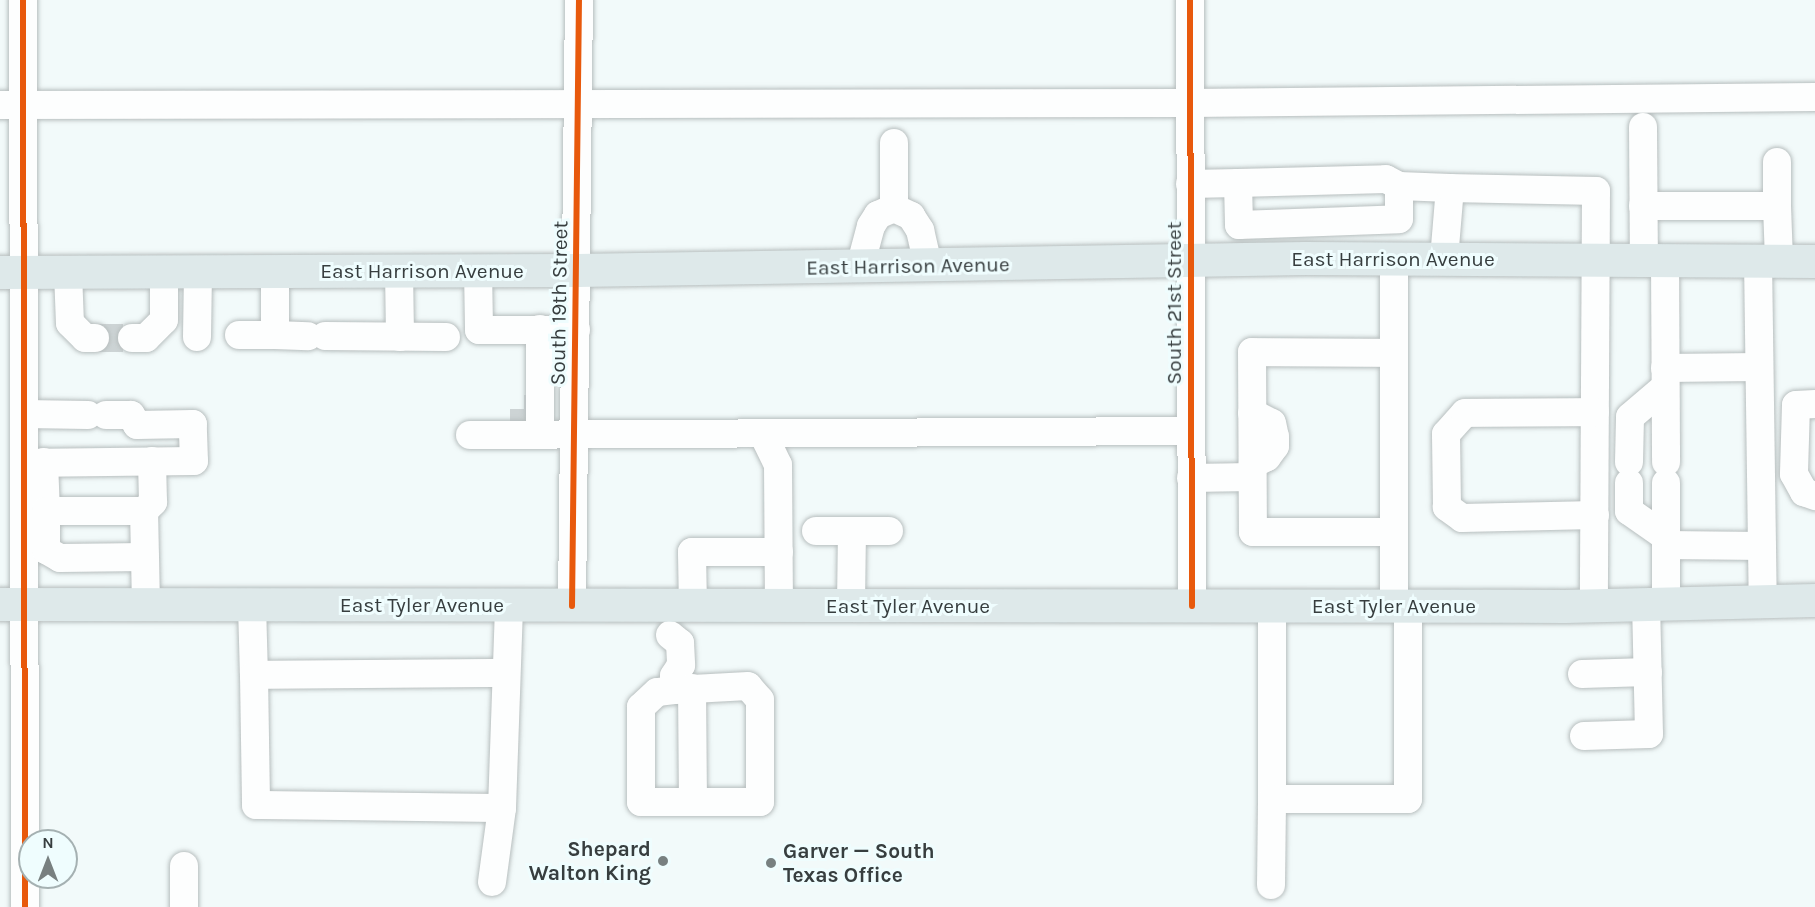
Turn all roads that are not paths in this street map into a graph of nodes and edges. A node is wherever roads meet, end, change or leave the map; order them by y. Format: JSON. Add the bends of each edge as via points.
{"nodes":[{"id":1,"x":23,"y":0,"type":"edge"},
{"id":2,"x":579,"y":0,"type":"edge"},
{"id":3,"x":1190,"y":0,"type":"edge"},
{"id":4,"x":1815,"y":96,"type":"edge"},
{"id":5,"x":1190,"y":103,"type":"junction"},
{"id":6,"x":12,"y":105,"type":"edge"},
{"id":7,"x":578,"y":105,"type":"junction"},
{"id":8,"x":1643,"y":127,"type":"dead end"},
{"id":9,"x":894,"y":142,"type":"dead end"},
{"id":10,"x":1777,"y":162,"type":"dead end"},
{"id":11,"x":1238,"y":183,"type":"junction"},
{"id":12,"x":1190,"y":184,"type":"junction"},
{"id":13,"x":1399,"y":186,"type":"junction"},
{"id":14,"x":1450,"y":188,"type":"junction"},
{"id":15,"x":1643,"y":206,"type":"junction"},
{"id":16,"x":1777,"y":206,"type":"junction"},
{"id":17,"x":894,"y":208,"type":"junction"},
{"id":18,"x":1366,"y":219,"type":"junction"},
{"id":19,"x":1253,"y":225,"type":"junction"},
{"id":20,"x":1380,"y":258,"type":"junction"},
{"id":21,"x":1444,"y":259,"type":"junction"},
{"id":22,"x":1253,"y":260,"type":"junction"},
{"id":23,"x":1596,"y":260,"type":"junction"},
{"id":24,"x":1654,"y":260,"type":"junction"},
{"id":25,"x":1768,"y":260,"type":"junction"},
{"id":26,"x":1815,"y":261,"type":"edge"},
{"id":27,"x":1190,"y":263,"type":"junction"},
{"id":28,"x":928,"y":266,"type":"junction"},
{"id":29,"x":860,"y":267,"type":"junction"},
{"id":30,"x":478,"y":270,"type":"junction"},
{"id":31,"x":577,"y":270,"type":"junction"},
{"id":32,"x":275,"y":271,"type":"junction"},
{"id":33,"x":399,"y":271,"type":"junction"},
{"id":34,"x":13,"y":272,"type":"edge"},
{"id":35,"x":68,"y":272,"type":"junction"},
{"id":36,"x":164,"y":272,"type":"junction"},
{"id":37,"x":198,"y":272,"type":"junction"},
{"id":38,"x":540,"y":329,"type":"junction"},
{"id":39,"x":576,"y":330,"type":"junction"},
{"id":40,"x":239,"y":335,"type":"dead end"},
{"id":41,"x":275,"y":335,"type":"junction"},
{"id":42,"x":197,"y":337,"type":"dead end"},
{"id":43,"x":400,"y":337,"type":"junction"},
{"id":44,"x":446,"y":337,"type":"dead end"},
{"id":45,"x":95,"y":338,"type":"tunnel mouth"},
{"id":46,"x":132,"y":338,"type":"tunnel mouth"},
{"id":47,"x":1392,"y":353,"type":"junction"},
{"id":48,"x":1759,"y":367,"type":"junction"},
{"id":49,"x":1665,"y":377,"type":"junction"},
{"id":50,"x":540,"y":379,"type":"junction"},
{"id":51,"x":575,"y":380,"type":"junction"},
{"id":52,"x":1815,"y":404,"type":"edge"},
{"id":53,"x":1595,"y":412,"type":"junction"},
{"id":54,"x":533,"y":422,"type":"junction"},
{"id":55,"x":1191,"y":431,"type":"junction"},
{"id":56,"x":763,"y":434,"type":"junction"},
{"id":57,"x":470,"y":435,"type":"dead end"},
{"id":58,"x":574,"y":435,"type":"junction"},
{"id":59,"x":24,"y":444,"type":"edge"},
{"id":60,"x":152,"y":461,"type":"junction"},
{"id":61,"x":1252,"y":470,"type":"junction"},
{"id":62,"x":1191,"y":478,"type":"junction"},
{"id":63,"x":1815,"y":496,"type":"edge"},
{"id":64,"x":46,"y":511,"type":"junction"},
{"id":65,"x":144,"y":511,"type":"junction"},
{"id":66,"x":1595,"y":515,"type":"junction"},
{"id":67,"x":816,"y":531,"type":"dead end"},
{"id":68,"x":852,"y":531,"type":"junction"},
{"id":69,"x":889,"y":531,"type":"dead end"},
{"id":70,"x":1394,"y":532,"type":"junction"},
{"id":71,"x":13,"y":534,"type":"edge"},
{"id":72,"x":1666,"y":541,"type":"junction"},
{"id":73,"x":1762,"y":546,"type":"junction"},
{"id":74,"x":779,"y":552,"type":"junction"},
{"id":75,"x":145,"y":557,"type":"junction"},
{"id":76,"x":1815,"y":600,"type":"edge"},
{"id":77,"x":13,"y":604,"type":"edge"},
{"id":78,"x":146,"y":604,"type":"junction"},
{"id":79,"x":1763,"y":604,"type":"junction"},
{"id":80,"x":252,"y":605,"type":"junction"},
{"id":81,"x":1594,"y":605,"type":"junction"},
{"id":82,"x":1656,"y":605,"type":"junction"},
{"id":83,"x":509,"y":606,"type":"junction"},
{"id":84,"x":572,"y":606,"type":"junction"},
{"id":85,"x":779,"y":606,"type":"junction"},
{"id":86,"x":851,"y":606,"type":"junction"},
{"id":87,"x":1192,"y":606,"type":"junction"},
{"id":88,"x":1272,"y":606,"type":"junction"},
{"id":89,"x":1401,"y":606,"type":"junction"},
{"id":90,"x":677,"y":615,"type":"junction"},
{"id":91,"x":1648,"y":672,"type":"junction"},
{"id":92,"x":506,"y":673,"type":"junction"},
{"id":93,"x":1582,"y":674,"type":"dead end"},
{"id":94,"x":254,"y":675,"type":"junction"},
{"id":95,"x":680,"y":685,"type":"junction"},
{"id":96,"x":1584,"y":736,"type":"dead end"},
{"id":97,"x":13,"y":765,"type":"edge"},
{"id":98,"x":1272,"y":799,"type":"junction"},
{"id":99,"x":693,"y":802,"type":"junction"},
{"id":100,"x":502,"y":808,"type":"junction"},
{"id":101,"x":184,"y":866,"type":"dead end"},
{"id":102,"x":492,"y":882,"type":"dead end"},
{"id":103,"x":1271,"y":885,"type":"dead end"},
{"id":104,"x":25,"y":907,"type":"edge"},
{"id":105,"x":184,"y":907,"type":"edge"}],
"edges":[{"from":1,"to":6,"type":"street"},
{"from":2,"to":7,"type":"street","name":"South 19th Street"},
{"from":3,"to":5,"type":"street","name":"South 21st Street"},
{"from":4,"to":5,"type":"street"},
{"from":5,"to":7,"type":"street","via":[[877,101]]},
{"from":5,"to":12,"type":"street","name":"South 21st Street"},
{"from":6,"to":7,"type":"street"},
{"from":6,"to":34,"type":"street"},
{"from":7,"to":31,"type":"street","name":"South 19th Street"},
{"from":8,"to":15,"type":"street"},
{"from":9,"to":17,"type":"street"},
{"from":10,"to":16,"type":"street"},
{"from":11,"to":12,"type":"street"},
{"from":11,"to":13,"type":"street","via":[[1386,179]]},
{"from":11,"to":19,"type":"street","via":[[1239,225]]},
{"from":12,"to":27,"type":"street","name":"South 21st Street"},
{"from":13,"to":14,"type":"street"},
{"from":13,"to":18,"type":"street","via":[[1399,219]]},
{"from":14,"to":21,"type":"street"},
{"from":14,"to":23,"type":"street","via":[[1596,191]]},
{"from":15,"to":16,"type":"street"},
{"from":15,"to":24,"type":"street"},
{"from":16,"to":25,"type":"street"},
{"from":17,"to":28,"type":"street","via":[[911,216],[920,230]]},
{"from":17,"to":29,"type":"street","via":[[874,220]]},
{"from":18,"to":19,"type":"street"},
{"from":18,"to":20,"type":"street"},
{"from":19,"to":22,"type":"street"},
{"from":20,"to":21,"type":"main road","name":"East Harrison Avenue"},
{"from":20,"to":22,"type":"main road","name":"East Harrison Avenue"},
{"from":20,"to":47,"type":"street"},
{"from":21,"to":23,"type":"main road","name":"East Harrison Avenue"},
{"from":22,"to":27,"type":"main road","name":"East Harrison Avenue"},
{"from":23,"to":24,"type":"main road","name":"East Harrison Avenue"},
{"from":23,"to":53,"type":"street"},
{"from":24,"to":25,"type":"main road","name":"East Harrison Avenue"},
{"from":24,"to":49,"type":"street"},
{"from":25,"to":26,"type":"main road","name":"East Harrison Avenue"},
{"from":25,"to":48,"type":"street"},
{"from":27,"to":28,"type":"main road","name":"East Harrison Avenue"},
{"from":27,"to":55,"type":"street","name":"South 21st Street"},
{"from":28,"to":29,"type":"main road","name":"East Harrison Avenue"},
{"from":29,"to":31,"type":"main road","name":"East Harrison Avenue"},
{"from":30,"to":31,"type":"main road","name":"East Harrison Avenue"},
{"from":30,"to":33,"type":"main road","name":"East Harrison Avenue"},
{"from":30,"to":38,"type":"street","via":[[479,330]]},
{"from":31,"to":39,"type":"street","name":"South 19th Street"},
{"from":32,"to":33,"type":"main road","name":"East Harrison Avenue"},
{"from":32,"to":37,"type":"main road","name":"East Harrison Avenue"},
{"from":32,"to":41,"type":"street"},
{"from":33,"to":43,"type":"street"},
{"from":34,"to":35,"type":"main road","name":"East Harrison Avenue"},
{"from":34,"to":59,"type":"street"},
{"from":35,"to":36,"type":"main road","name":"East Harrison Avenue"},
{"from":35,"to":45,"type":"street","via":[[70,323],[85,338]]},
{"from":36,"to":37,"type":"main road","name":"East Harrison Avenue"},
{"from":36,"to":46,"type":"street","via":[[164,320],[146,338]]},
{"from":37,"to":42,"type":"street"},
{"from":38,"to":39,"type":"street"},
{"from":38,"to":50,"type":"street"},
{"from":39,"to":51,"type":"street","name":"South 19th Street"},
{"from":40,"to":41,"type":"street"},
{"from":41,"to":43,"type":"street"},
{"from":43,"to":44,"type":"street"},
{"from":47,"to":61,"type":"street","via":[[1252,352]]},
{"from":47,"to":70,"type":"street"},
{"from":48,"to":49,"type":"street"},
{"from":48,"to":73,"type":"street"},
{"from":49,"to":72,"type":"street"},
{"from":49,"to":72,"type":"street","via":[[1630,417],[1629,512]]},
{"from":50,"to":51,"type":"street"},
{"from":50,"to":54,"type":"street"},
{"from":51,"to":58,"type":"street","name":"South 19th Street"},
{"from":52,"to":63,"type":"street","via":[[1796,405],[1794,474],[1804,492]]},
{"from":53,"to":66,"type":"street"},
{"from":53,"to":66,"type":"street","via":[[1465,413],[1446,435],[1447,507],[1462,518]]},
{"from":54,"to":57,"type":"street"},
{"from":54,"to":58,"type":"street"},
{"from":55,"to":56,"type":"street"},
{"from":55,"to":62,"type":"street","name":"South 21st Street"},
{"from":56,"to":58,"type":"street"},
{"from":56,"to":74,"type":"street","via":[[778,465]]},
{"from":58,"to":84,"type":"street","name":"South 19th Street"},
{"from":59,"to":60,"type":"street"},
{"from":59,"to":60,"type":"street","via":[[97,415],[131,415],[137,425],[193,424],[194,461]]},
{"from":59,"to":64,"type":"street"},
{"from":59,"to":71,"type":"street"},
{"from":60,"to":65,"type":"street","via":[[153,502]]},
{"from":61,"to":62,"type":"street"},
{"from":61,"to":70,"type":"street","via":[[1253,532]]},
{"from":62,"to":87,"type":"street","name":"South 21st Street"},
{"from":64,"to":65,"type":"street"},
{"from":64,"to":75,"type":"street","via":[[46,550],[60,558]]},
{"from":65,"to":75,"type":"street"},
{"from":66,"to":81,"type":"street"},
{"from":67,"to":68,"type":"street"},
{"from":68,"to":69,"type":"street"},
{"from":68,"to":86,"type":"street"},
{"from":70,"to":89,"type":"street"},
{"from":71,"to":77,"type":"street"},
{"from":72,"to":73,"type":"street"},
{"from":72,"to":82,"type":"street"},
{"from":73,"to":79,"type":"street"},
{"from":74,"to":85,"type":"street"},
{"from":74,"to":90,"type":"street","via":[[692,552]]},
{"from":75,"to":78,"type":"street"},
{"from":76,"to":79,"type":"main road","name":"East Tyler Avenue"},
{"from":77,"to":78,"type":"main road","name":"East Tyler Avenue"},
{"from":77,"to":97,"type":"street"},
{"from":78,"to":80,"type":"main road","name":"East Tyler Avenue"},
{"from":79,"to":82,"type":"main road","name":"East Tyler Avenue"},
{"from":80,"to":83,"type":"main road","name":"East Tyler Avenue"},
{"from":80,"to":94,"type":"street"},
{"from":81,"to":82,"type":"main road","name":"East Tyler Avenue"},
{"from":81,"to":89,"type":"main road","name":"East Tyler Avenue"},
{"from":82,"to":91,"type":"street"},
{"from":83,"to":84,"type":"main road","name":"East Tyler Avenue"},
{"from":83,"to":92,"type":"street"},
{"from":84,"to":90,"type":"main road","name":"East Tyler Avenue"},
{"from":85,"to":86,"type":"main road","name":"East Tyler Avenue"},
{"from":85,"to":90,"type":"main road","name":"East Tyler Avenue"},
{"from":86,"to":87,"type":"main road","name":"East Tyler Avenue"},
{"from":87,"to":88,"type":"main road","name":"East Tyler Avenue"},
{"from":88,"to":89,"type":"main road","name":"East Tyler Avenue"},
{"from":88,"to":98,"type":"street"},
{"from":89,"to":98,"type":"street","via":[[1408,799]]},
{"from":90,"to":95,"type":"street"},
{"from":91,"to":93,"type":"street"},
{"from":91,"to":96,"type":"street","via":[[1649,734]]},
{"from":92,"to":94,"type":"street"},
{"from":92,"to":100,"type":"street"},
{"from":94,"to":100,"type":"street","via":[[256,805]]},
{"from":95,"to":99,"type":"street"},
{"from":95,"to":99,"type":"street","via":[[657,692],[641,707],[641,802]]},
{"from":95,"to":99,"type":"street","via":[[748,686],[760,700],[760,802]]},
{"from":97,"to":104,"type":"street"},
{"from":98,"to":103,"type":"street"},
{"from":100,"to":102,"type":"street"},
{"from":101,"to":105,"type":"street"}]}
